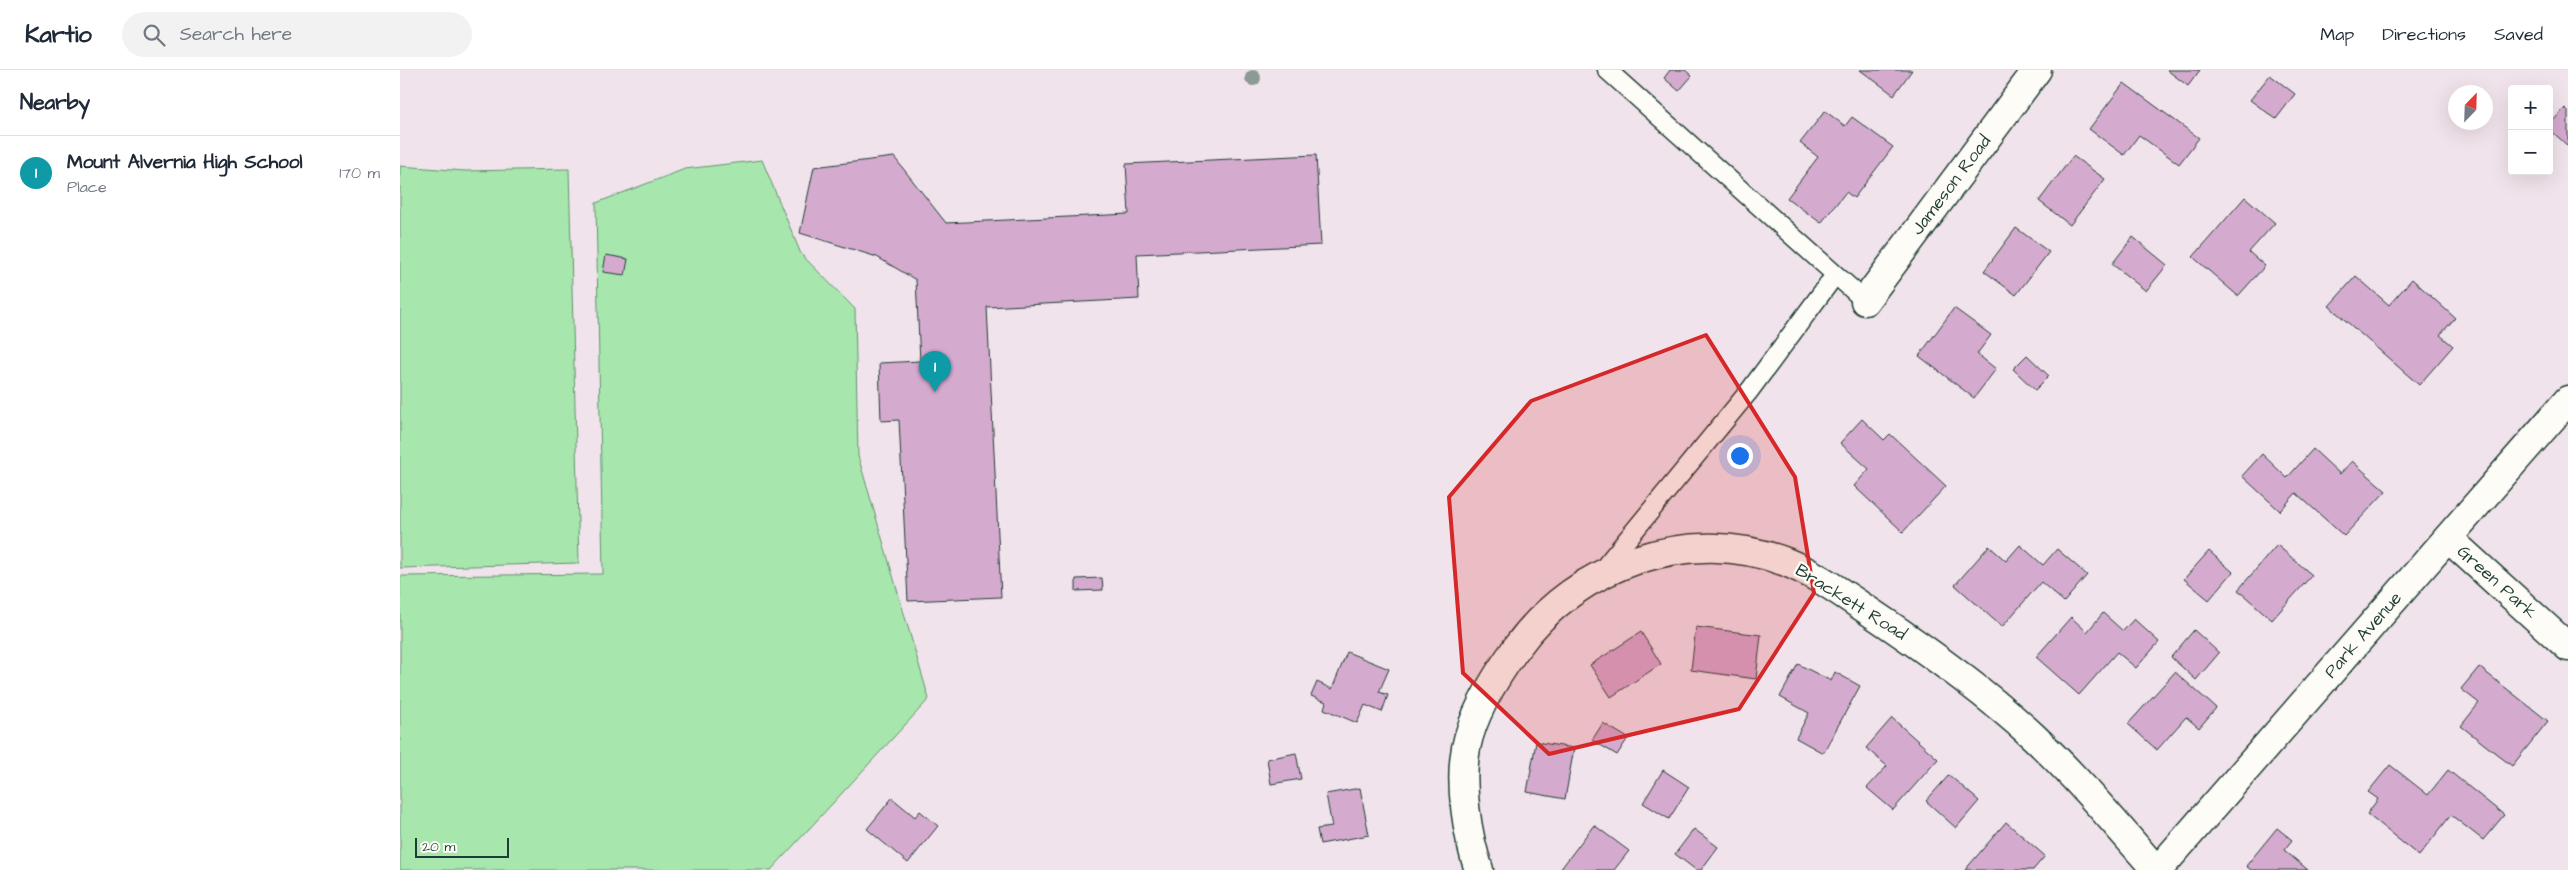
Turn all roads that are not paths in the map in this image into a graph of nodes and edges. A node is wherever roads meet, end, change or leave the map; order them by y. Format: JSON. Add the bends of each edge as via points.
{"nodes":[{"id":1,"x":1606,"y":70,"type":"edge"},
{"id":2,"x":2037,"y":70,"type":"edge"},
{"id":3,"x":1835,"y":275,"type":"junction"},
{"id":4,"x":1865,"y":301,"type":"joint"},
{"id":5,"x":2568,"y":400,"type":"edge"},
{"id":6,"x":2448,"y":538,"type":"junction"},
{"id":7,"x":1599,"y":575,"type":"junction"},
{"id":8,"x":2568,"y":647,"type":"edge"},
{"id":9,"x":1479,"y":870,"type":"edge"},
{"id":10,"x":2157,"y":870,"type":"edge"}],
"edges":[{"from":1,"to":3,"type":"lane"},
{"from":2,"to":4,"type":"street","name":"Jameson Road"},
{"from":3,"to":4,"type":"lane"},
{"from":3,"to":7,"type":"lane","via":[[1750,390]]},
{"from":5,"to":6,"type":"street","name":"Park Avenue"},
{"from":6,"to":8,"type":"street","name":"Green Park"},
{"from":6,"to":10,"type":"street","name":"Park Avenue"},
{"from":7,"to":9,"type":"street","name":"Brackett Road","via":[[1532,625],[1490,687],[1478,714],[1466,748],[1464,789],[1468,831]]},
{"from":7,"to":10,"type":"street","name":"Brackett Road","via":[[1629,562],[1686,547],[1754,552],[1786,562],[1814,576],[1900,632],[1965,680],[2034,738]]}]}
